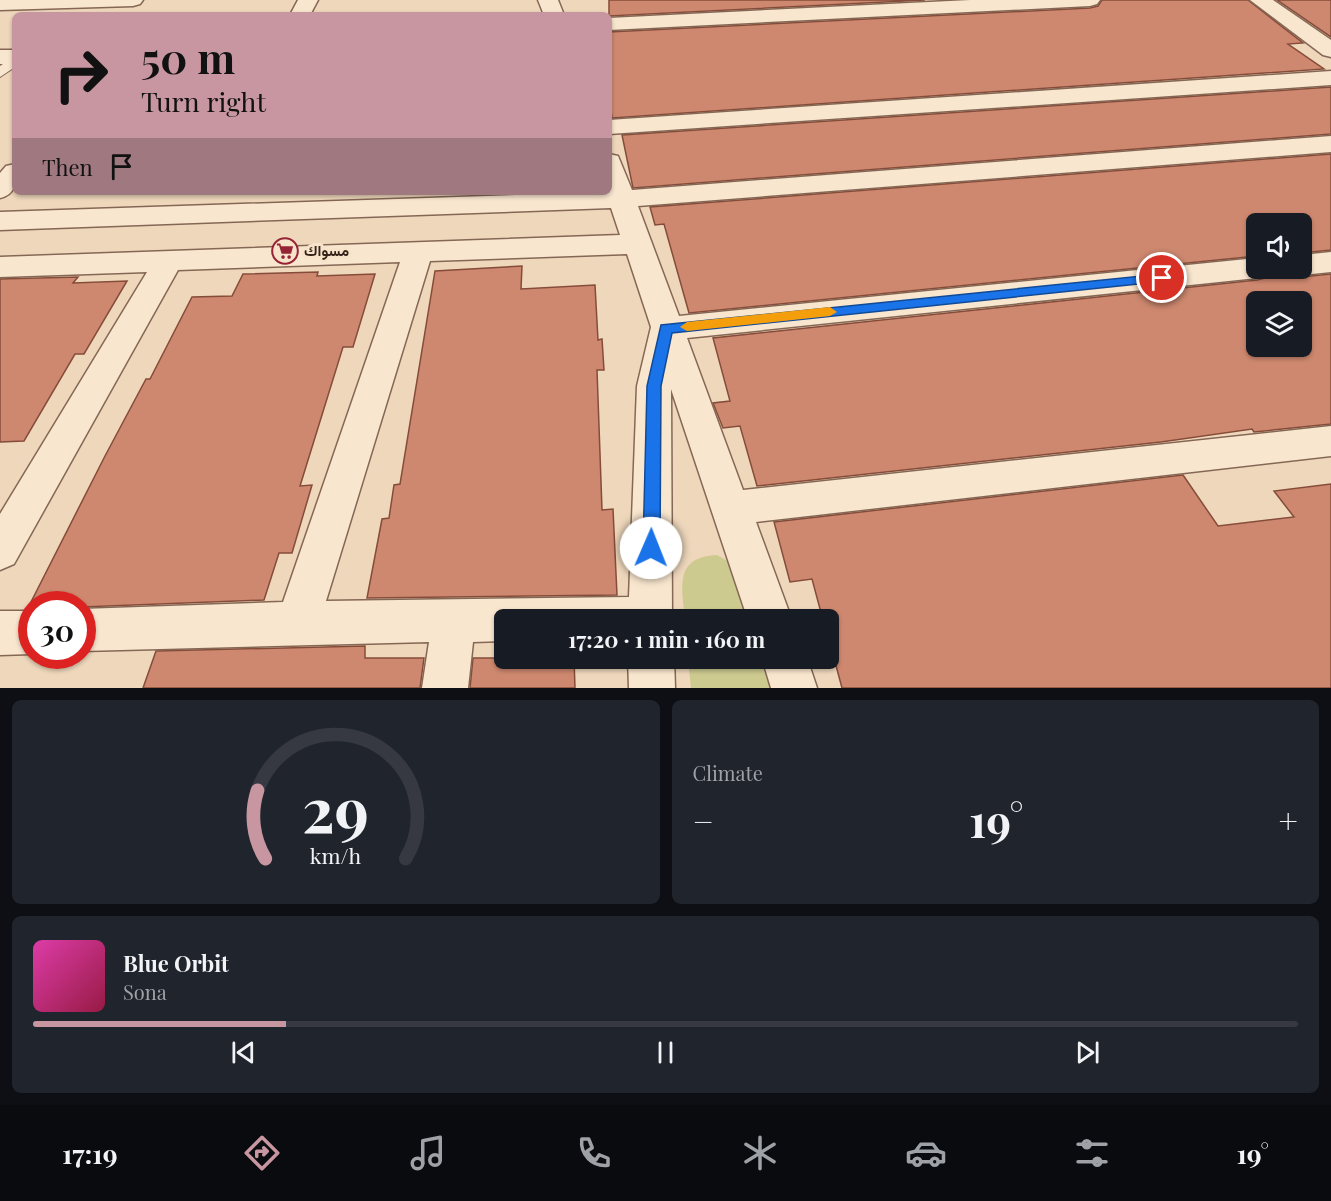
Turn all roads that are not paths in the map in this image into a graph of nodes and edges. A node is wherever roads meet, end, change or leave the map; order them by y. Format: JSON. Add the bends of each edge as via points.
{"nodes":[{"id":1,"x":134,"y":0,"type":"edge"},
{"id":2,"x":1090,"y":0,"type":"edge"},
{"id":3,"x":1260,"y":0,"type":"edge"},
{"id":4,"x":0,"y":4,"type":"edge"},
{"id":5,"x":63,"y":9,"type":"edge"},
{"id":6,"x":612,"y":24,"type":"edge"},
{"id":7,"x":1331,"y":25,"type":"edge"},
{"id":8,"x":1298,"y":27,"type":"junction"},
{"id":9,"x":1331,"y":50,"type":"edge"},
{"id":10,"x":12,"y":61,"type":"edge"},
{"id":11,"x":0,"y":73,"type":"edge"},
{"id":12,"x":1331,"y":78,"type":"edge"},
{"id":13,"x":612,"y":127,"type":"edge"},
{"id":14,"x":1331,"y":144,"type":"edge"},
{"id":15,"x":612,"y":171,"type":"edge"},
{"id":16,"x":12,"y":176,"type":"edge"},
{"id":17,"x":0,"y":190,"type":"edge"},
{"id":18,"x":622,"y":199,"type":"junction"},
{"id":19,"x":411,"y":200,"type":"edge"},
{"id":20,"x":203,"y":203,"type":"edge"},
{"id":21,"x":0,"y":220,"type":"edge"},
{"id":22,"x":638,"y":244,"type":"junction"},
{"id":23,"x":418,"y":252,"type":"junction"},
{"id":24,"x":168,"y":261,"type":"junction"},
{"id":25,"x":1331,"y":262,"type":"edge"},
{"id":26,"x":1312,"y":264,"type":"edge"},
{"id":27,"x":0,"y":267,"type":"edge"},
{"id":28,"x":1246,"y":269,"type":"edge"},
{"id":29,"x":666,"y":329,"type":"junction"},
{"id":30,"x":1331,"y":441,"type":"edge"},
{"id":31,"x":730,"y":508,"type":"junction"},
{"id":32,"x":0,"y":551,"type":"edge"},
{"id":33,"x":650,"y":609,"type":"edge"},
{"id":34,"x":766,"y":609,"type":"edge"},
{"id":35,"x":454,"y":620,"type":"junction"},
{"id":36,"x":494,"y":620,"type":"edge"},
{"id":37,"x":298,"y":623,"type":"junction"},
{"id":38,"x":96,"y":630,"type":"edge"},
{"id":39,"x":18,"y":632,"type":"edge"},
{"id":40,"x":0,"y":633,"type":"edge"},
{"id":41,"x":651,"y":669,"type":"edge"},
{"id":42,"x":788,"y":669,"type":"edge"},
{"id":43,"x":445,"y":688,"type":"edge"},
{"id":44,"x":652,"y":688,"type":"edge"},
{"id":45,"x":794,"y":688,"type":"edge"}],
"edges":[{"from":1,"to":5,"type":"street"},
{"from":2,"to":6,"type":"street"},
{"from":3,"to":8,"type":"street"},
{"from":4,"to":5,"type":"street"},
{"from":7,"to":8,"type":"street"},
{"from":8,"to":9,"type":"street"},
{"from":10,"to":11,"type":"lane"},
{"from":12,"to":13,"type":"street"},
{"from":14,"to":18,"type":"street"},
{"from":15,"to":18,"type":"street"},
{"from":16,"to":17,"type":"street"},
{"from":18,"to":19,"type":"street"},
{"from":18,"to":22,"type":"street"},
{"from":19,"to":20,"type":"street"},
{"from":20,"to":21,"type":"street"},
{"from":22,"to":23,"type":"street"},
{"from":22,"to":29,"type":"street"},
{"from":23,"to":24,"type":"street"},
{"from":23,"to":37,"type":"street"},
{"from":24,"to":27,"type":"street"},
{"from":24,"to":32,"type":"street"},
{"from":25,"to":26,"type":"street"},
{"from":28,"to":29,"type":"street"},
{"from":29,"to":31,"type":"street"},
{"from":29,"to":33,"type":"street","via":[[654,386]]},
{"from":30,"to":31,"type":"street"},
{"from":31,"to":34,"type":"street"},
{"from":35,"to":36,"type":"street"},
{"from":35,"to":37,"type":"street"},
{"from":35,"to":43,"type":"street"},
{"from":37,"to":38,"type":"street"},
{"from":39,"to":40,"type":"street"},
{"from":41,"to":44,"type":"street"},
{"from":42,"to":45,"type":"street"}]}
